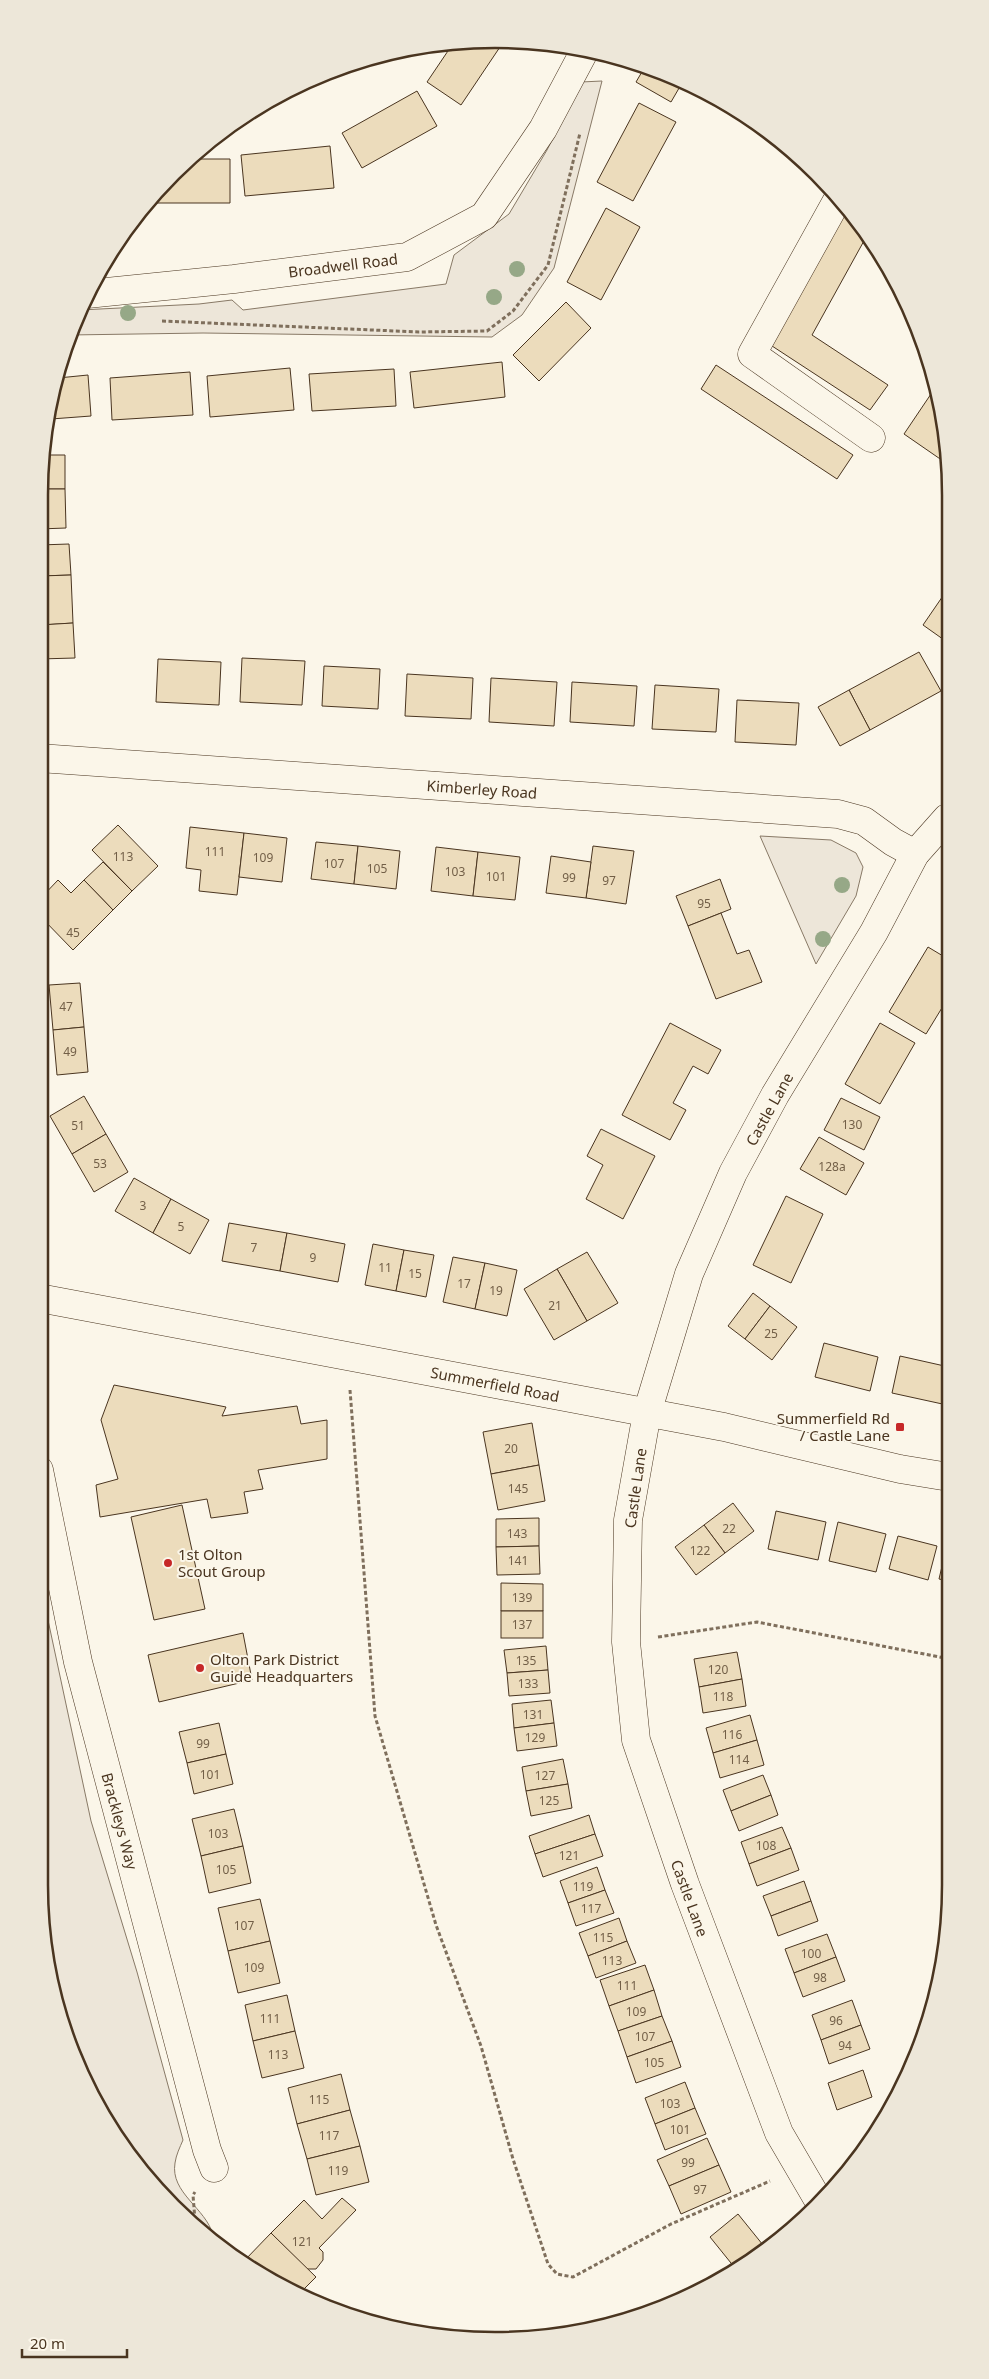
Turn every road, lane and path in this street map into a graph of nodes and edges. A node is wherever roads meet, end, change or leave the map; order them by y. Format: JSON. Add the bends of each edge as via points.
{"nodes":[{"id":1,"x":583,"y":56,"type":"edge"},
{"id":2,"x":835,"y":205,"type":"edge"},
{"id":3,"x":96,"y":293,"type":"edge"},
{"id":4,"x":871,"y":438,"type":"dead end"},
{"id":5,"x":48,"y":759,"type":"edge"},
{"id":6,"x":942,"y":824,"type":"edge"},
{"id":7,"x":915,"y":854,"type":"junction"},
{"id":8,"x":48,"y":1300,"type":"edge"},
{"id":9,"x":348,"y":1356,"type":"junction"},
{"id":10,"x":647,"y":1413,"type":"junction"},
{"id":11,"x":942,"y":1476,"type":"edge"},
{"id":12,"x":48,"y":1514,"type":"edge"},
{"id":13,"x":626,"y":1642,"type":"junction"},
{"id":14,"x":942,"y":1657,"type":"edge"},
{"id":15,"x":214,"y":2168,"type":"dead end"},
{"id":16,"x":800,"y":2168,"type":"junction"},
{"id":17,"x":816,"y":2196,"type":"edge"}],
"edges":[{"from":1,"to":3,"type":"street","name":"Broadwell Road","via":[[543,129],[484,216],[407,257]]},
{"from":2,"to":4,"type":"street","via":[[752,354]]},
{"from":5,"to":7,"type":"street","name":"Kimberley Road","via":[[838,814],[864,821]]},
{"from":6,"to":7,"type":"street","name":"Castle Lane"},
{"from":7,"to":10,"type":"street","name":"Castle Lane","via":[[874,932],[775,1095],[733,1173],[689,1274]]},
{"from":8,"to":9,"type":"street","name":"Summerfield Road"},
{"from":9,"to":10,"type":"street","name":"Summerfield Road"},
{"from":9,"to":16,"type":"path","via":[[374,1716],[436,1925],[481,2046],[513,2159],[548,2264],[557,2274],[573,2277],[671,2224]]},
{"from":10,"to":11,"type":"street","name":"Summerfield Road"},
{"from":10,"to":13,"type":"street","name":"Castle Lane","via":[[628,1520]]},
{"from":12,"to":15,"type":"street","name":"Brackleys Way","via":[[78,1662]]},
{"from":13,"to":14,"type":"path","via":[[757,1622]]},
{"from":13,"to":16,"type":"street","name":"Castle Lane","via":[[636,1740],[685,1884],[779,2133]]},
{"from":16,"to":17,"type":"street","name":"Castle Lane"}]}
